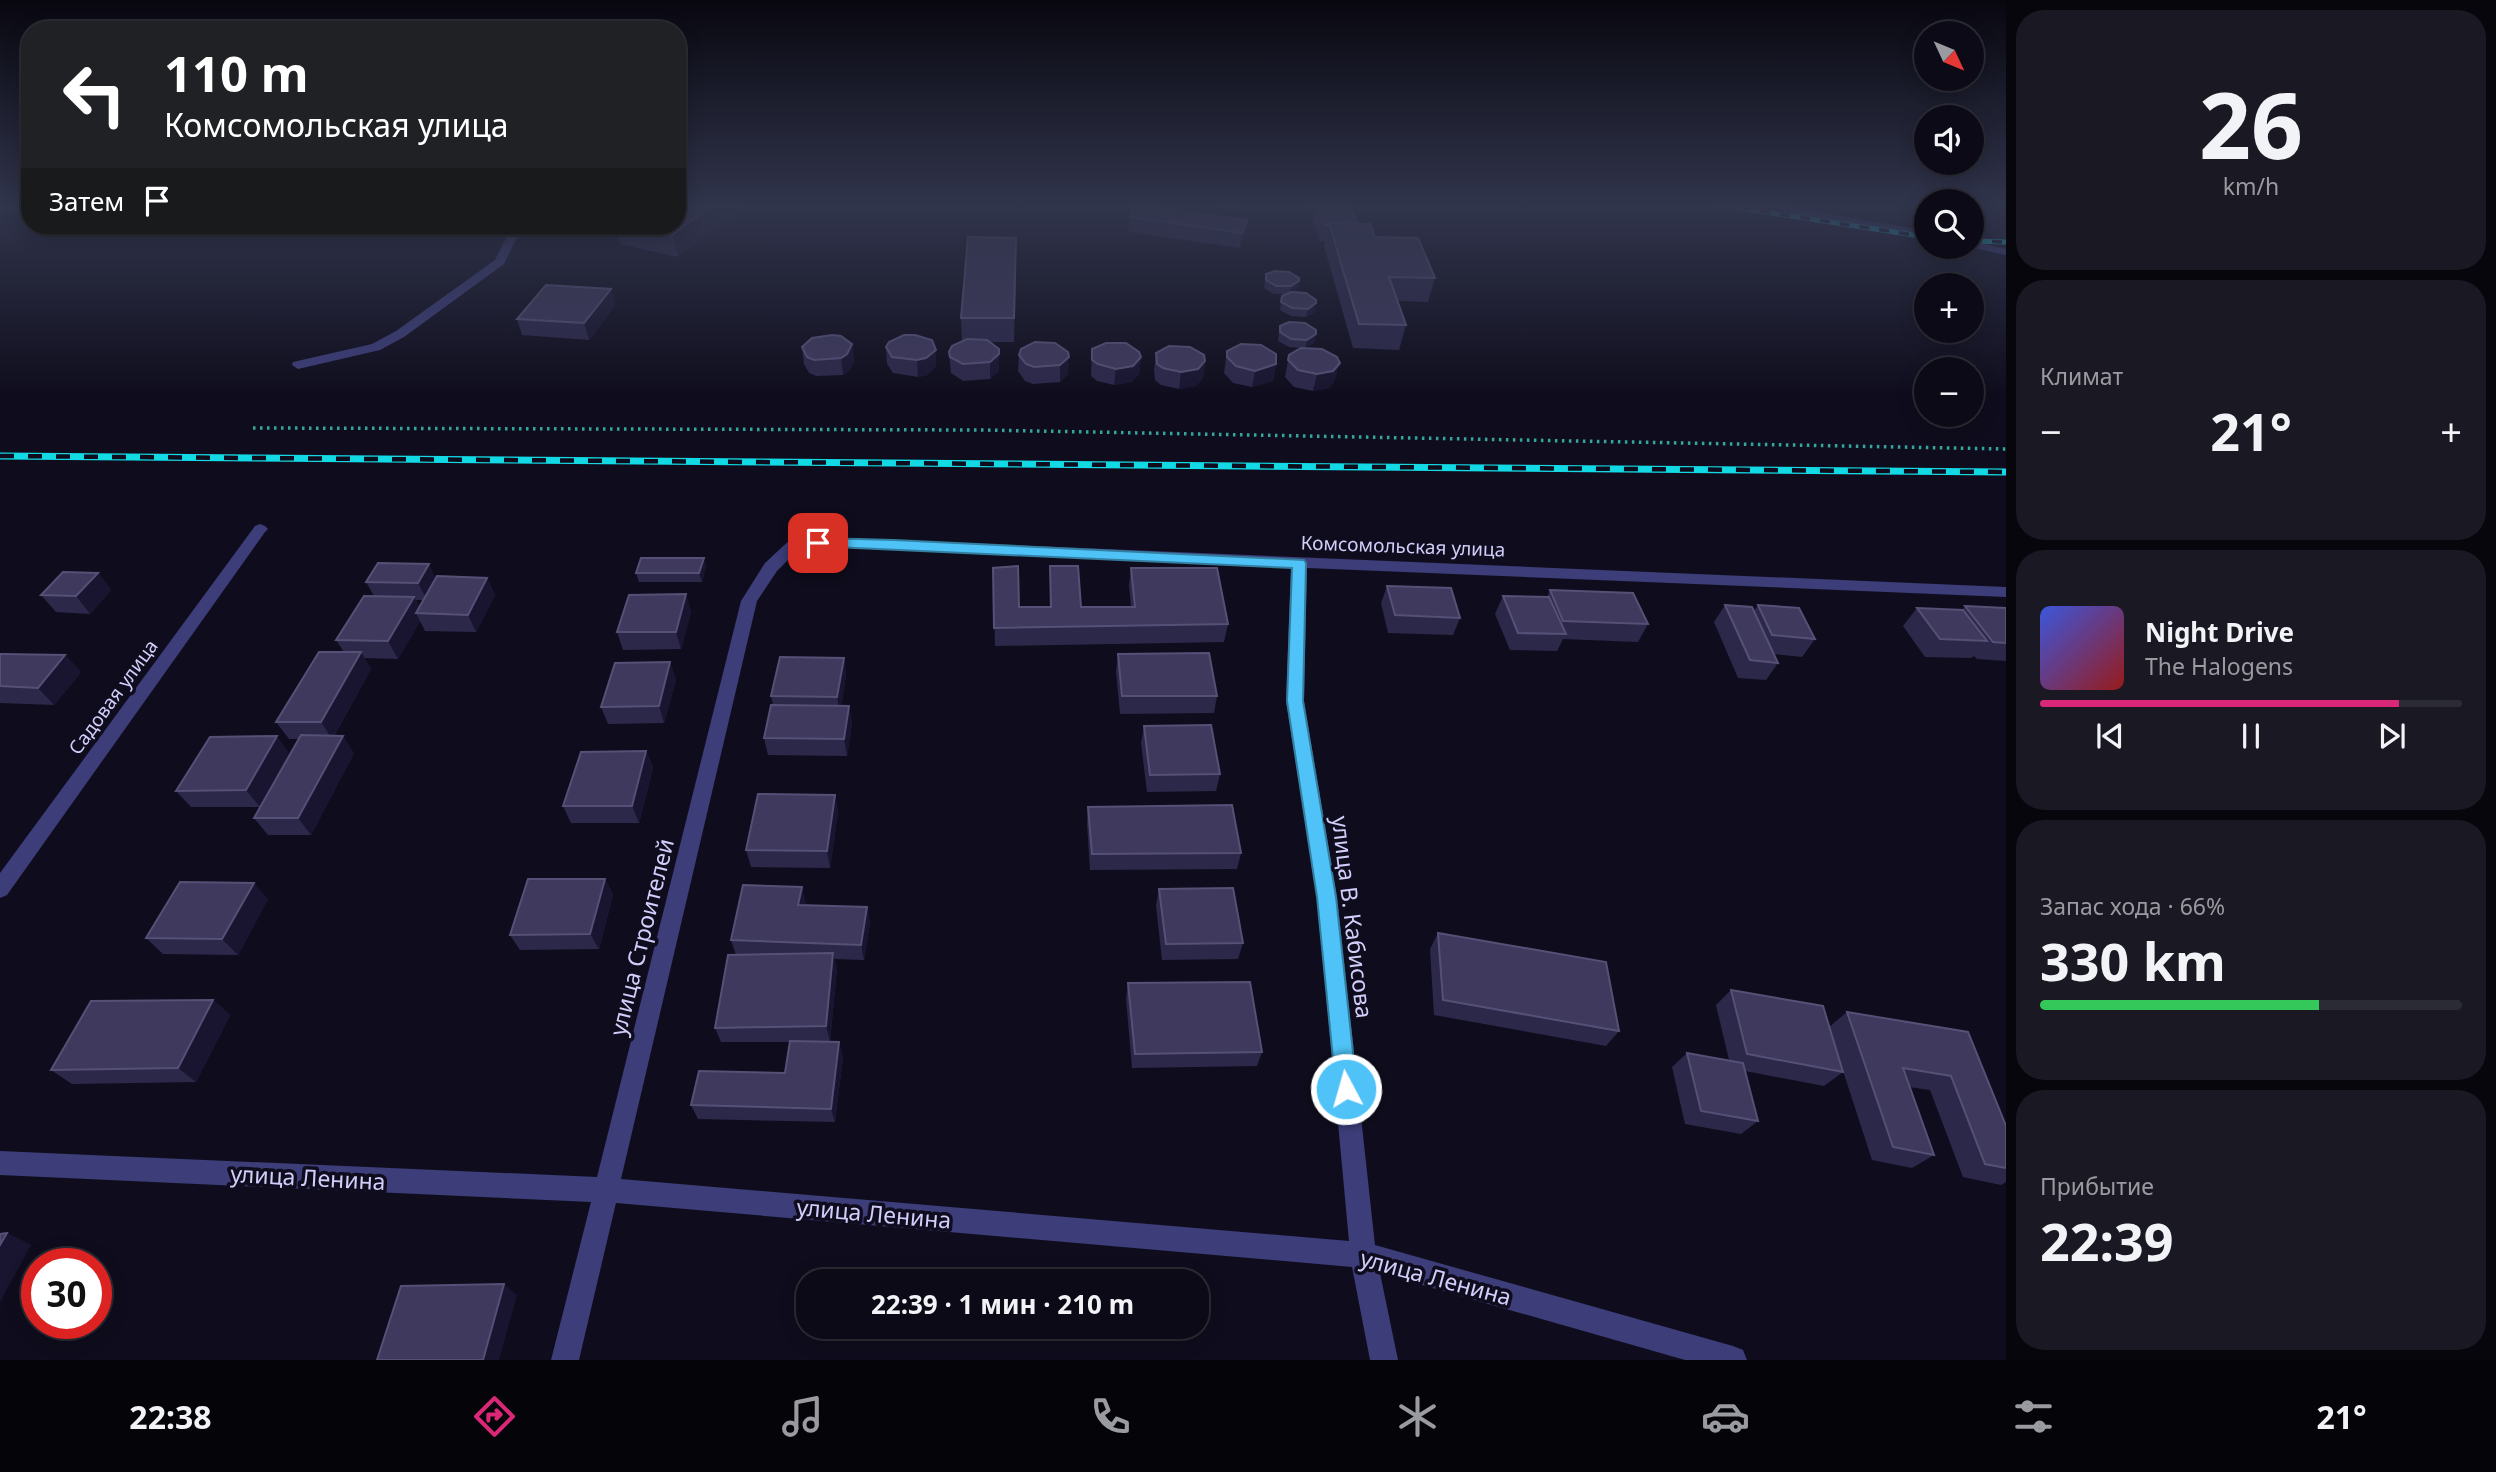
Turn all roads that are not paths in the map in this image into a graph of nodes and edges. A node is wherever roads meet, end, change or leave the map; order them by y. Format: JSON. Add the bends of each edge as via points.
{"nodes":[{"id":1,"x":491,"y":268,"type":"edge"},
{"id":2,"x":298,"y":365,"type":"dead end"},
{"id":3,"x":260,"y":529,"type":"dead end"},
{"id":4,"x":797,"y":541,"type":"joint"},
{"id":5,"x":1299,"y":563,"type":"junction"},
{"id":6,"x":2006,"y":592,"type":"edge"},
{"id":7,"x":0,"y":889,"type":"edge"},
{"id":8,"x":0,"y":1163,"type":"edge"},
{"id":9,"x":606,"y":1190,"type":"junction"},
{"id":10,"x":1363,"y":1255,"type":"junction"},
{"id":11,"x":565,"y":1360,"type":"edge"},
{"id":12,"x":1384,"y":1360,"type":"edge"},
{"id":13,"x":1732,"y":1360,"type":"edge"}],
"edges":[{"from":1,"to":2,"type":"street","via":[[376,347]]},
{"from":3,"to":7,"type":"street","name":"Садовая улица"},
{"from":4,"to":5,"type":"street","name":"Комсомольская улица"},
{"from":4,"to":9,"type":"street","name":"улица Строителей","via":[[771,567],[749,601]]},
{"from":5,"to":6,"type":"street","name":"Комсомольская улица"},
{"from":5,"to":10,"type":"street","name":"улица В. Кабисова","via":[[1295,701],[1327,897]]},
{"from":8,"to":9,"type":"street","name":"улица Ленина"},
{"from":9,"to":10,"type":"street","name":"улица Ленина"},
{"from":9,"to":11,"type":"street","name":"улица Строителей"},
{"from":10,"to":12,"type":"street","name":"улица В. Кабисова"},
{"from":10,"to":13,"type":"street","name":"улица Ленина"}]}
